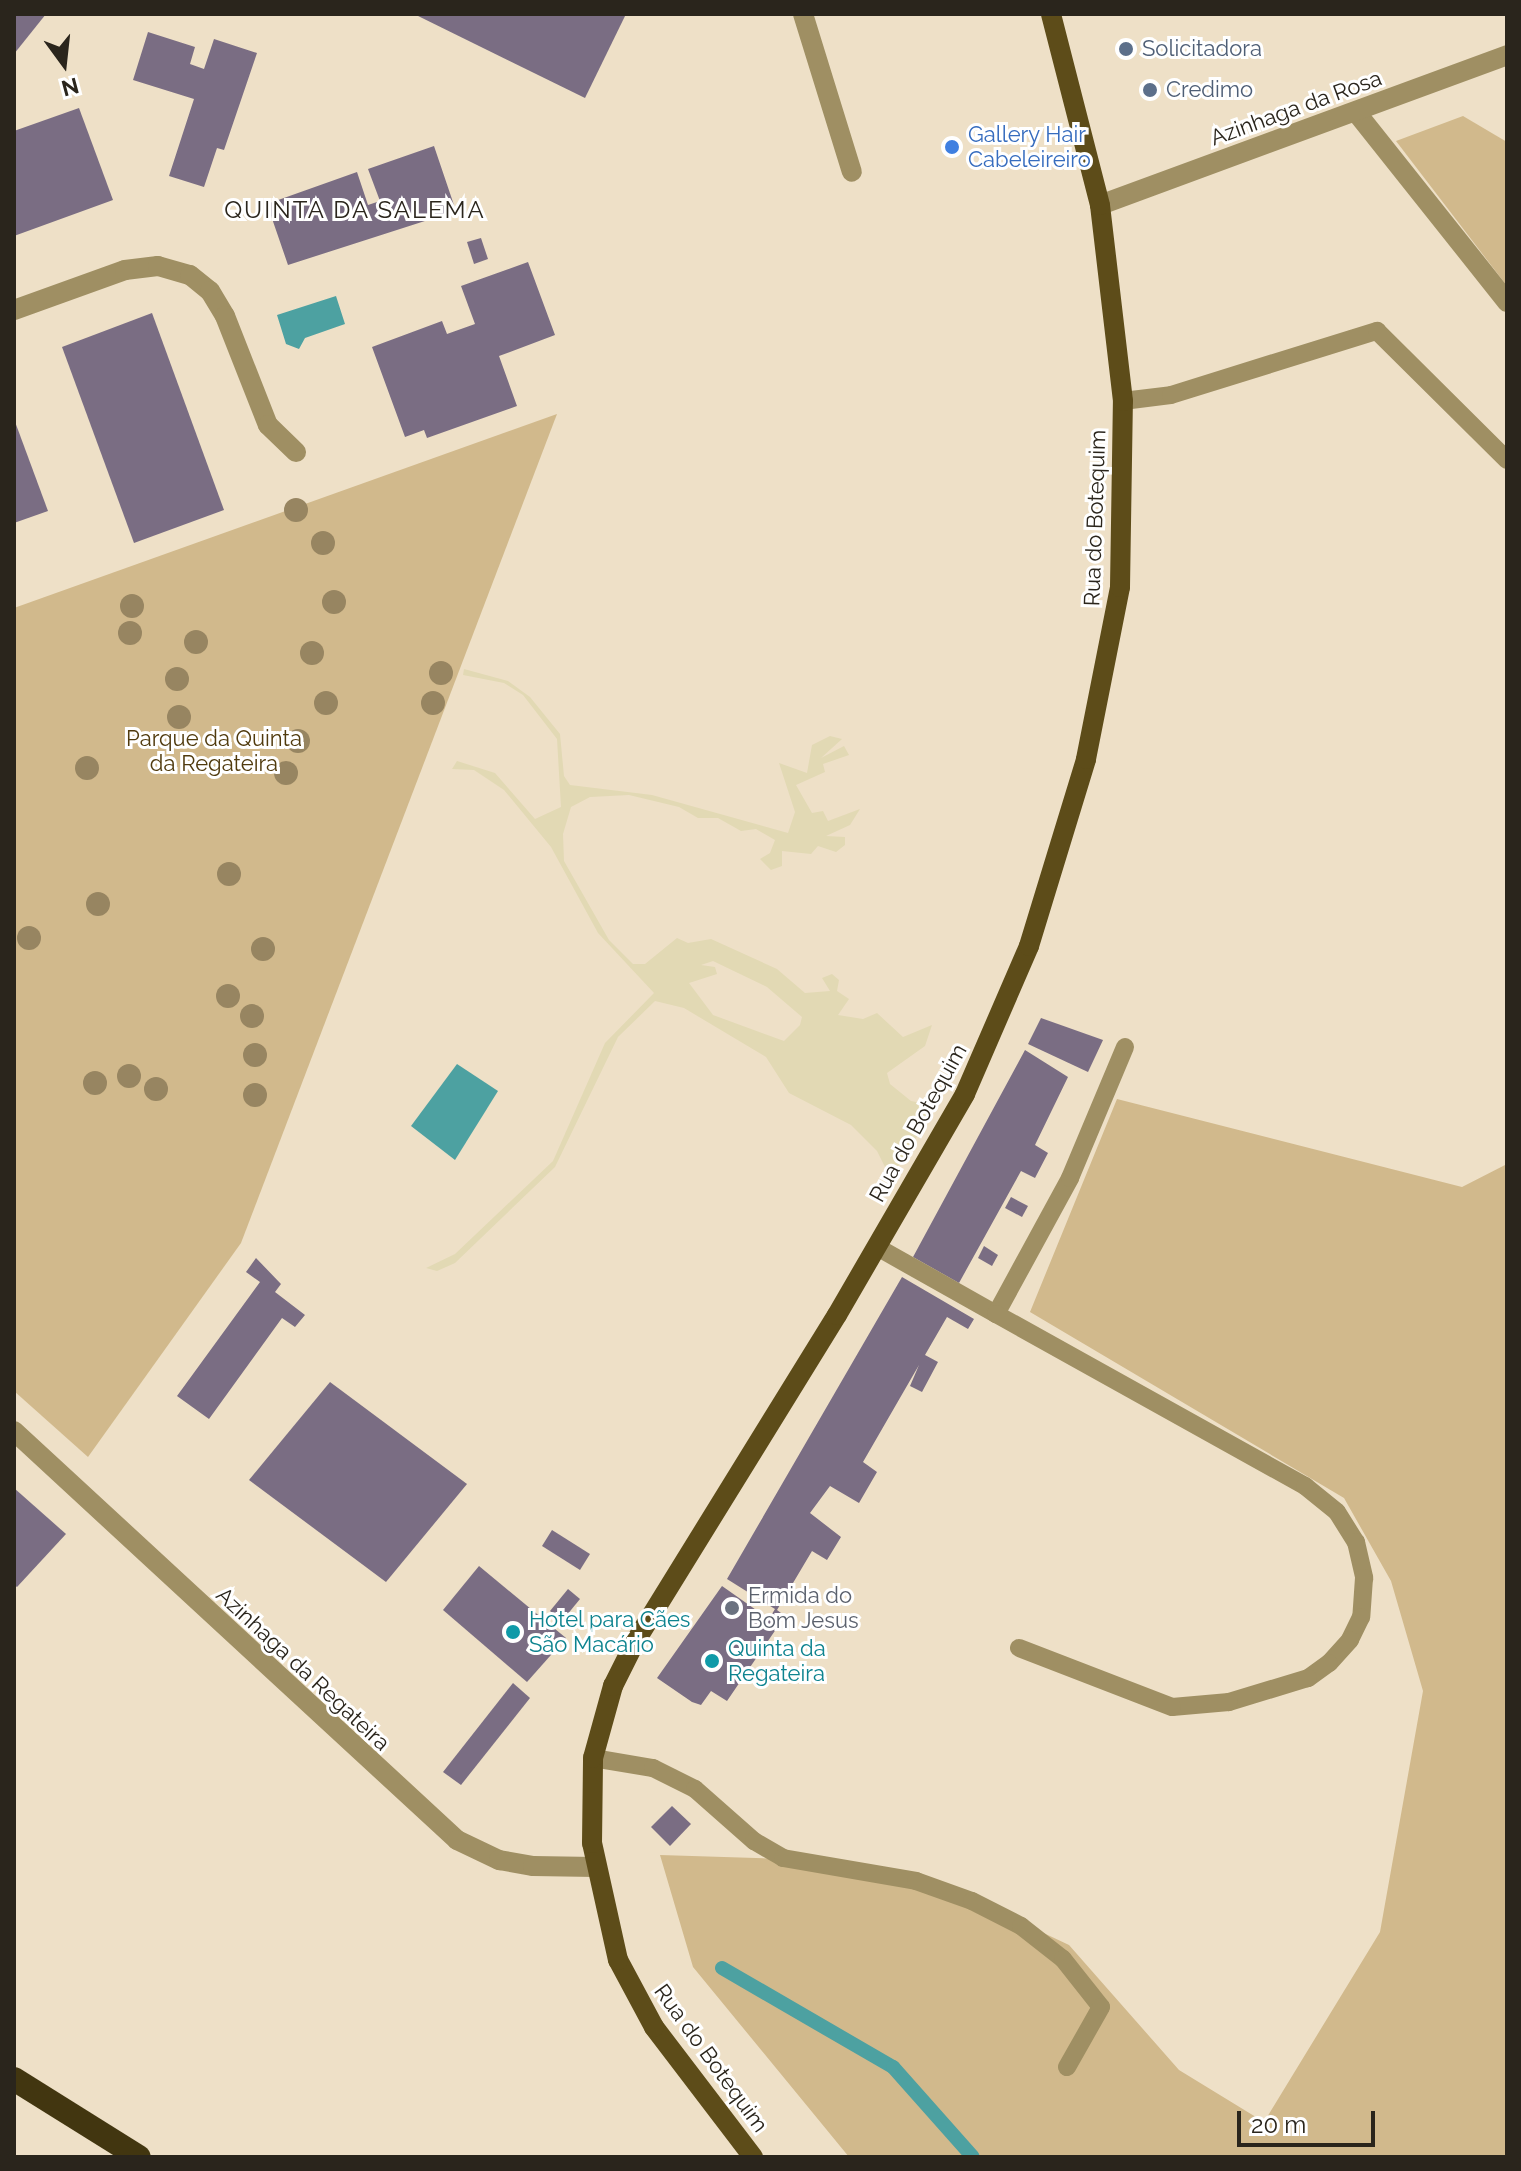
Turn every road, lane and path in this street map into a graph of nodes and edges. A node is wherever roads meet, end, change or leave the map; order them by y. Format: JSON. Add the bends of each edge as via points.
{"nodes":[{"id":1,"x":803,"y":14,"type":"edge"},
{"id":2,"x":1051,"y":14,"type":"edge"},
{"id":3,"x":1507,"y":55,"type":"edge"},
{"id":4,"x":1356,"y":112,"type":"junction"},
{"id":5,"x":852,"y":172,"type":"dead end"},
{"id":6,"x":1100,"y":205,"type":"junction"},
{"id":7,"x":1507,"y":302,"type":"edge"},
{"id":8,"x":14,"y":310,"type":"edge"},
{"id":9,"x":1123,"y":401,"type":"junction"},
{"id":10,"x":296,"y":452,"type":"dead end"},
{"id":11,"x":1507,"y":460,"type":"edge"},
{"id":12,"x":1125,"y":1047,"type":"dead end"},
{"id":13,"x":877,"y":1247,"type":"junction"},
{"id":14,"x":996,"y":1314,"type":"junction"},
{"id":15,"x":14,"y":1431,"type":"edge"},
{"id":16,"x":1019,"y":1648,"type":"dead end"},
{"id":17,"x":593,"y":1758,"type":"junction"},
{"id":18,"x":595,"y":1867,"type":"junction"},
{"id":19,"x":1067,"y":2067,"type":"dead end"},
{"id":20,"x":14,"y":2079,"type":"edge"},
{"id":21,"x":139,"y":2157,"type":"edge"},
{"id":22,"x":753,"y":2157,"type":"edge"}],
"edges":[{"from":1,"to":5,"type":"street"},
{"from":2,"to":6,"type":"main road","name":"Rua do Botequim"},
{"from":3,"to":4,"type":"street","name":"Azinhaga da Rosa"},
{"from":4,"to":6,"type":"street","name":"Azinhaga da Rosa"},
{"from":4,"to":7,"type":"street"},
{"from":6,"to":9,"type":"main road","name":"Rua do Botequim"},
{"from":8,"to":10,"type":"street","via":[[125,270],[158,266],[190,275],[210,291],[225,316],[268,425]]},
{"from":9,"to":11,"type":"lane","via":[[1171,395],[1377,331]]},
{"from":9,"to":13,"type":"main road","name":"Rua do Botequim","via":[[1120,587],[1086,759],[1001,1019],[965,1094]]},
{"from":12,"to":14,"type":"lane","via":[[1070,1178]]},
{"from":13,"to":14,"type":"lane"},
{"from":13,"to":17,"type":"main road","name":"Rua do Botequim","via":[[635,1642],[613,1686]]},
{"from":14,"to":16,"type":"lane","via":[[1305,1486],[1337,1512],[1356,1542],[1364,1578],[1361,1617],[1350,1640],[1329,1663],[1308,1678],[1229,1702],[1172,1707]]},
{"from":15,"to":18,"type":"street","name":"Azinhaga da Regateira","via":[[438,1826],[499,1860]]},
{"from":17,"to":18,"type":"main road","name":"Rua do Botequim","via":[[589,1803]]},
{"from":17,"to":19,"type":"lane","via":[[653,1768],[695,1789],[754,1841],[783,1858],[916,1881],[1021,1926],[1063,1959],[1101,2007]]},
{"from":18,"to":22,"type":"main road","name":"Rua do Botequim","via":[[606,1922],[634,1995]]},
{"from":20,"to":21,"type":"highway"}]}
